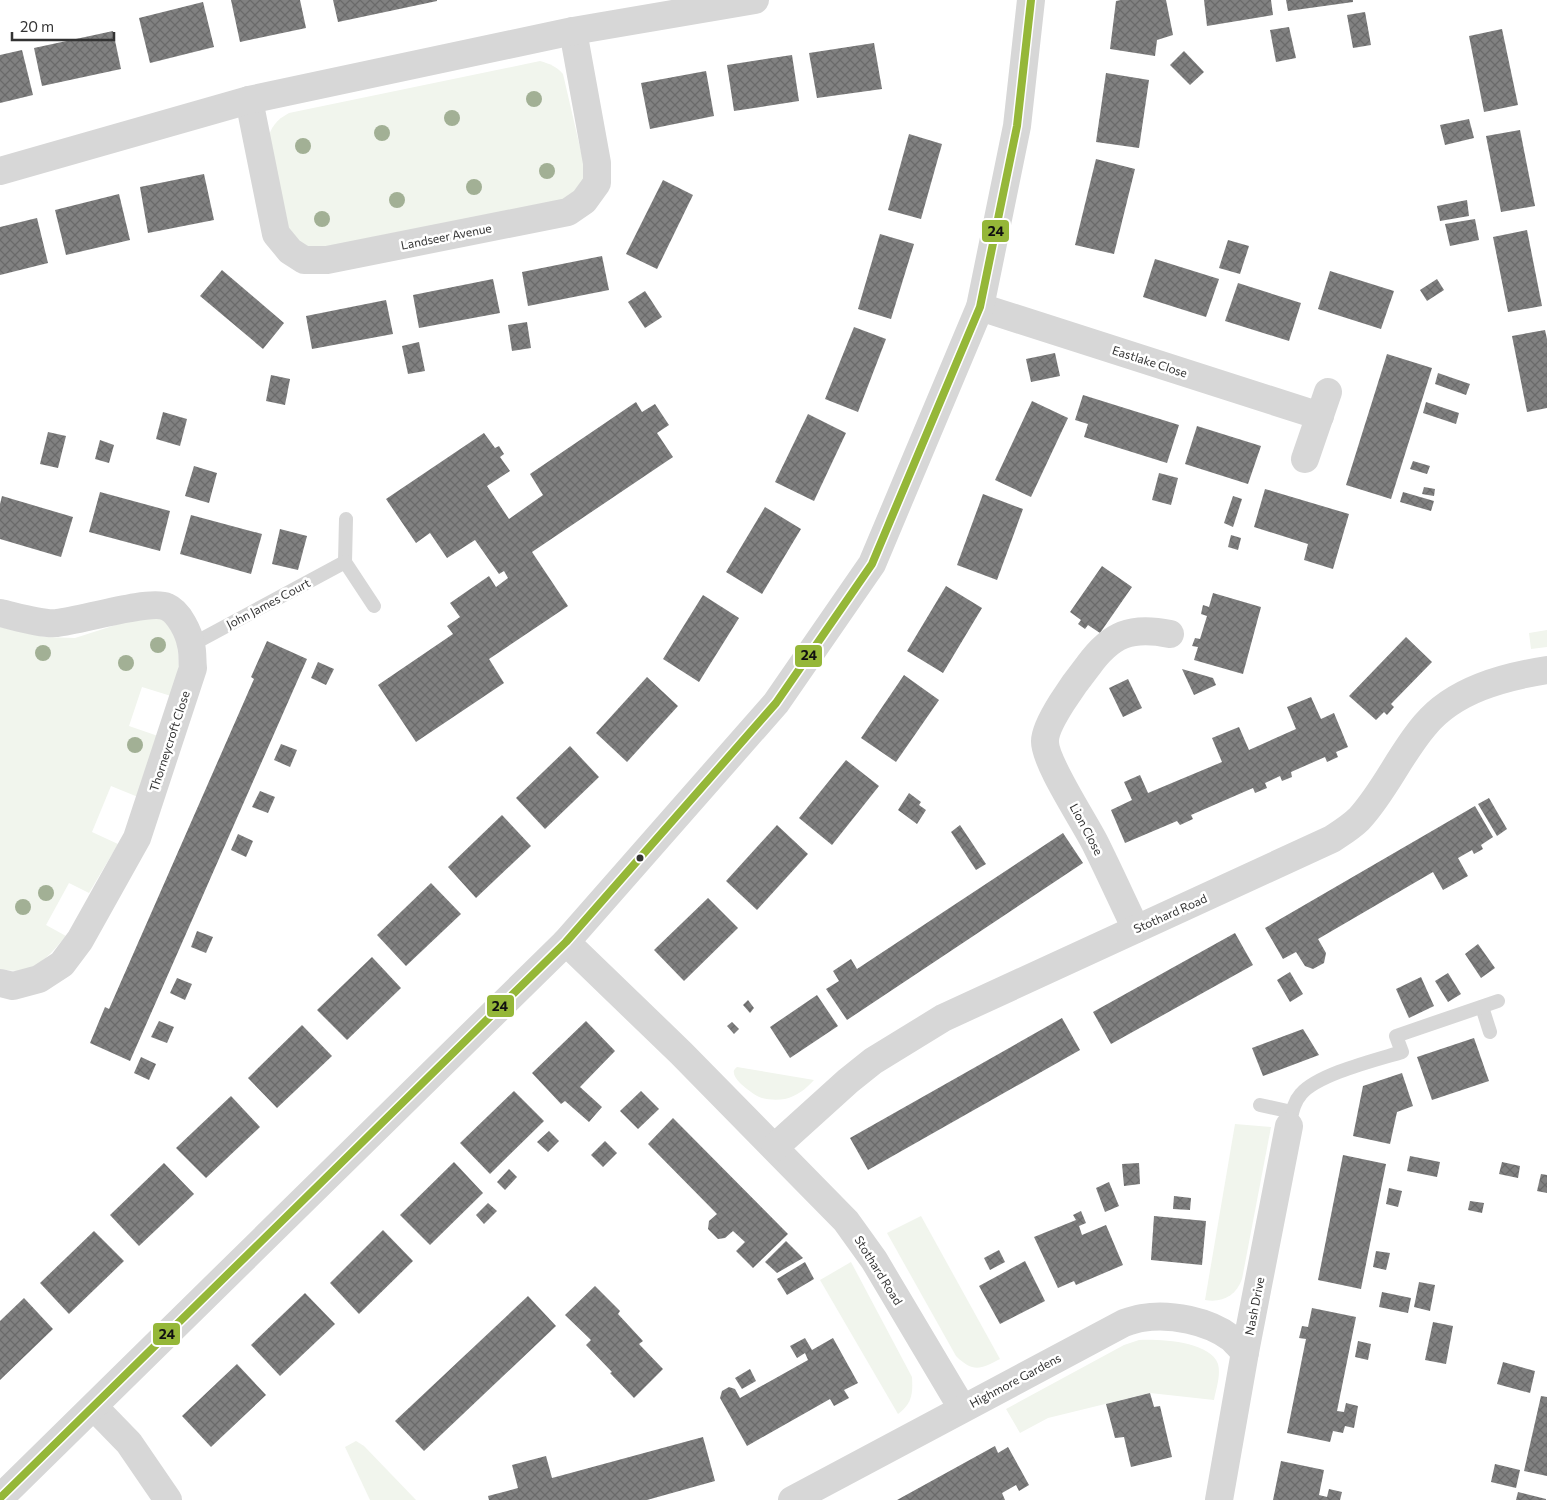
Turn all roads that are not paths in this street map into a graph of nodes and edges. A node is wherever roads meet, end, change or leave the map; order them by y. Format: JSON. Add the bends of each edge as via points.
{"nodes":[{"id":1,"x":755,"y":0,"type":"edge"},
{"id":2,"x":1032,"y":0,"type":"edge"},
{"id":3,"x":573,"y":31,"type":"junction"},
{"id":4,"x":248,"y":100,"type":"junction"},
{"id":5,"x":0,"y":171,"type":"edge"},
{"id":6,"x":980,"y":306,"type":"junction"},
{"id":7,"x":1305,"y":459,"type":"dead end"},
{"id":8,"x":346,"y":520,"type":"dead end"},
{"id":9,"x":345,"y":562,"type":"junction"},
{"id":10,"x":374,"y":606,"type":"dead end"},
{"id":11,"x":0,"y":613,"type":"edge"},
{"id":12,"x":1170,"y":634,"type":"dead end"},
{"id":13,"x":191,"y":645,"type":"junction"},
{"id":14,"x":1547,"y":670,"type":"edge"},
{"id":15,"x":1136,"y":929,"type":"junction"},
{"id":16,"x":566,"y":942,"type":"junction"},
{"id":17,"x":0,"y":983,"type":"edge"},
{"id":18,"x":1498,"y":1001,"type":"dead end"},
{"id":19,"x":1482,"y":1007,"type":"junction"},
{"id":20,"x":1490,"y":1032,"type":"dead end"},
{"id":21,"x":1260,"y":1105,"type":"dead end"},
{"id":22,"x":1291,"y":1119,"type":"junction"},
{"id":23,"x":775,"y":1147,"type":"junction"},
{"id":24,"x":1245,"y":1352,"type":"junction"},
{"id":25,"x":94,"y":1407,"type":"junction"},
{"id":26,"x":962,"y":1408,"type":"junction"},
{"id":27,"x":0,"y":1498,"type":"edge"},
{"id":28,"x":168,"y":1500,"type":"edge"},
{"id":29,"x":792,"y":1500,"type":"edge"},
{"id":30,"x":1218,"y":1500,"type":"edge"}],
"edges":[{"from":1,"to":3,"type":"street"},
{"from":2,"to":6,"type":"street","via":[[1018,126]]},
{"from":3,"to":4,"type":"street"},
{"from":3,"to":4,"type":"street","name":"Landseer Avenue","via":[[598,162],[597,183],[584,202],[568,212],[327,260],[304,260],[290,251],[276,234]]},
{"from":4,"to":5,"type":"street"},
{"from":6,"to":7,"type":"street","name":"Eastlake Close","via":[[1324,404]]},
{"from":6,"to":16,"type":"street","via":[[872,564],[776,703]]},
{"from":8,"to":9,"type":"lane"},
{"from":9,"to":10,"type":"lane"},
{"from":9,"to":13,"type":"lane","name":"John James Court"},
{"from":11,"to":13,"type":"street","name":"Thorneycroft Close","via":[[54,624],[125,609],[155,605],[167,607],[186,630]]},
{"from":12,"to":15,"type":"street","name":"Lion Close","via":[[1135,631],[1112,640],[1037,728],[1047,756],[1095,842]]},
{"from":13,"to":17,"type":"street","name":"Thorneycroft Close","via":[[193,668],[137,838],[80,940],[62,964],[39,979],[13,986]]},
{"from":14,"to":15,"type":"street","name":"Stothard Road","via":[[1490,683],[1436,714],[1359,819],[1332,839]]},
{"from":15,"to":23,"type":"street","name":"Stothard Road","via":[[943,1018],[848,1080]]},
{"from":16,"to":23,"type":"street","name":"Stothard Road"},
{"from":16,"to":25,"type":"street"},
{"from":18,"to":19,"type":"lane","name":"Nash Drive"},
{"from":19,"to":20,"type":"lane"},
{"from":19,"to":22,"type":"lane","name":"Nash Drive","via":[[1396,1036],[1403,1057],[1323,1078],[1302,1092]]},
{"from":21,"to":22,"type":"lane"},
{"from":22,"to":24,"type":"street","name":"Nash Drive"},
{"from":23,"to":26,"type":"street","name":"Stothard Road","via":[[859,1238]]},
{"from":24,"to":26,"type":"street","name":"Highmore Gardens","via":[[1231,1338],[1206,1325],[1169,1318],[1142,1318],[1108,1330]]},
{"from":24,"to":30,"type":"street","name":"Nash Drive"},
{"from":25,"to":27,"type":"street"},
{"from":25,"to":28,"type":"street","via":[[129,1443]]},
{"from":26,"to":29,"type":"street","name":"Highmore Gardens"}]}
